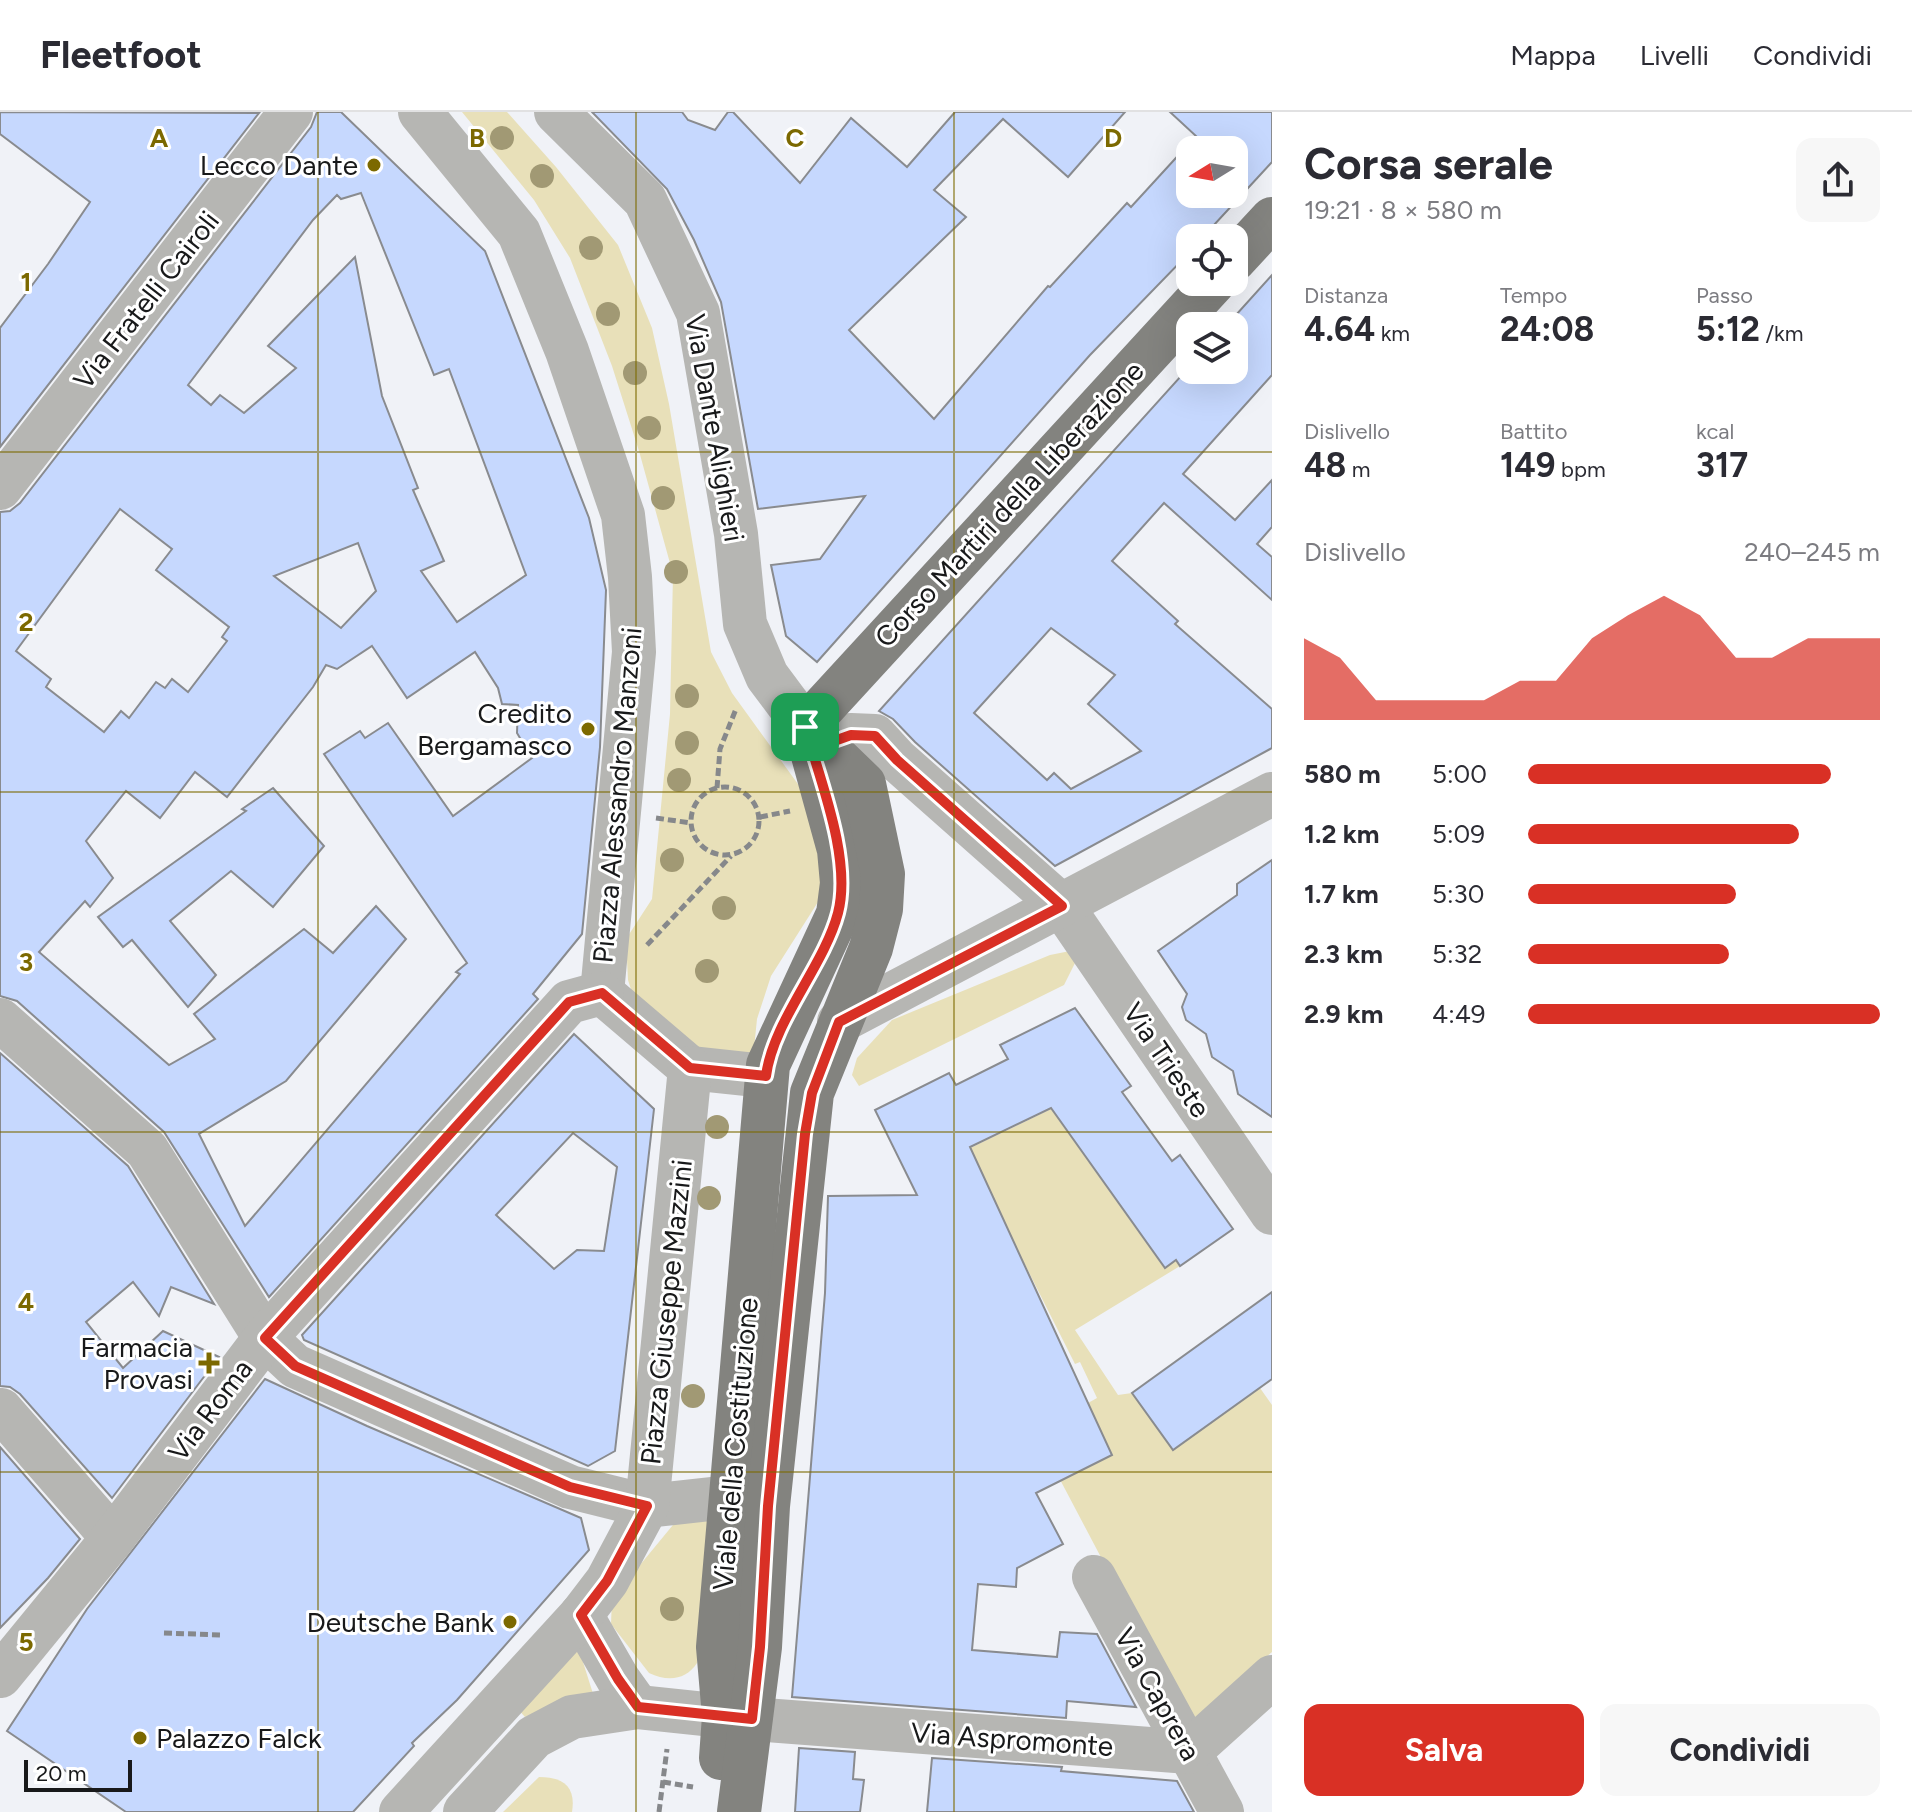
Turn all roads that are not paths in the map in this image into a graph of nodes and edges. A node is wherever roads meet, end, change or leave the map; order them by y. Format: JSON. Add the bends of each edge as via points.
{"nodes":[{"id":1,"x":291,"y":112,"type":"edge"},
{"id":2,"x":420,"y":112,"type":"edge"},
{"id":3,"x":556,"y":112,"type":"edge"},
{"id":4,"x":1272,"y":219,"type":"edge"},
{"id":5,"x":1248,"y":245,"type":"edge"},
{"id":6,"x":1202,"y":296,"type":"edge"},
{"id":7,"x":0,"y":488,"type":"edge"},
{"id":8,"x":814,"y":736,"type":"junction"},
{"id":9,"x":1272,"y":794,"type":"edge"},
{"id":10,"x":1062,"y":906,"type":"junction"},
{"id":11,"x":602,"y":993,"type":"junction"},
{"id":12,"x":0,"y":1020,"type":"edge"},
{"id":13,"x":839,"y":1022,"type":"junction"},
{"id":14,"x":690,"y":1068,"type":"junction"},
{"id":15,"x":766,"y":1076,"type":"junction"},
{"id":16,"x":1272,"y":1213,"type":"edge"},
{"id":17,"x":265,"y":1338,"type":"junction"},
{"id":18,"x":1,"y":1410,"type":"edge"},
{"id":19,"x":729,"y":1497,"type":"junction"},
{"id":20,"x":647,"y":1506,"type":"junction"},
{"id":21,"x":113,"y":1538,"type":"junction"},
{"id":22,"x":1094,"y":1577,"type":"dead end"},
{"id":23,"x":581,"y":1615,"type":"junction"},
{"id":24,"x":0,"y":1676,"type":"edge"},
{"id":25,"x":1272,"y":1677,"type":"edge"},
{"id":26,"x":655,"y":1708,"type":"junction"},
{"id":27,"x":738,"y":1718,"type":"junction"},
{"id":28,"x":1189,"y":1752,"type":"junction"},
{"id":29,"x":401,"y":1812,"type":"edge"},
{"id":30,"x":465,"y":1812,"type":"edge"},
{"id":31,"x":713,"y":1812,"type":"edge"},
{"id":32,"x":739,"y":1812,"type":"edge"},
{"id":33,"x":1222,"y":1812,"type":"edge"}],
"edges":[{"from":1,"to":7,"type":"street","name":"Via Fratelli Cairoli"},
{"from":2,"to":11,"type":"street","name":"Piazza Alessandro Manzoni","via":[[519,233],[567,351],[623,515],[634,652]]},
{"from":3,"to":8,"type":"street","name":"Via Dante Alighieri","via":[[645,200],[698,313],[734,522],[745,624],[767,676]]},
{"from":4,"to":5,"type":"main road"},
{"from":6,"to":8,"type":"main road","name":"Corso Martiri della Liberazione"},
{"from":8,"to":10,"type":"street","name":"Via Trieste","via":[[875,736]]},
{"from":8,"to":13,"type":"main road","via":[[864,784],[883,874],[871,948]]},
{"from":8,"to":15,"type":"main road","via":[[839,850],[838,914]]},
{"from":9,"to":10,"type":"street"},
{"from":10,"to":13,"type":"street"},
{"from":10,"to":16,"type":"street","name":"Via Trieste"},
{"from":11,"to":14,"type":"street","name":"Piazza Alessandro Manzoni"},
{"from":11,"to":17,"type":"street","name":"Via Roma","via":[[569,1002]]},
{"from":12,"to":17,"type":"street","via":[[147,1150]]},
{"from":13,"to":27,"type":"main road","name":"Viale della Costituzione","via":[[812,1093],[768,1506],[760,1647]]},
{"from":14,"to":15,"type":"street"},
{"from":14,"to":20,"type":"street","name":"Piazza Giuseppe Mazzini"},
{"from":15,"to":19,"type":"main road","name":"Viale della Costituzione"},
{"from":17,"to":20,"type":"street","via":[[295,1366],[541,1475]]},
{"from":17,"to":21,"type":"street","name":"Via Roma"},
{"from":18,"to":21,"type":"street"},
{"from":19,"to":20,"type":"street"},
{"from":19,"to":27,"type":"main road","name":"Viale della Costituzione","via":[[718,1647]]},
{"from":20,"to":23,"type":"street","name":"Piazza Giuseppe Mazzini","via":[[607,1581]]},
{"from":21,"to":24,"type":"street","name":"Via Roma"},
{"from":22,"to":28,"type":"street","name":"Via Caprera"},
{"from":23,"to":26,"type":"street","via":[[618,1679]]},
{"from":23,"to":29,"type":"street","name":"Piazza Giuseppe Mazzini"},
{"from":25,"to":28,"type":"street"},
{"from":26,"to":27,"type":"street"},
{"from":26,"to":30,"type":"street","via":[[572,1717],[534,1737]]},
{"from":27,"to":28,"type":"street","name":"Via Aspromonte"},
{"from":27,"to":31,"type":"main road","name":"Viale della Costituzione"},
{"from":27,"to":32,"type":"main road","name":"Viale della Costituzione"},
{"from":28,"to":33,"type":"street","name":"Via Caprera"}]}
